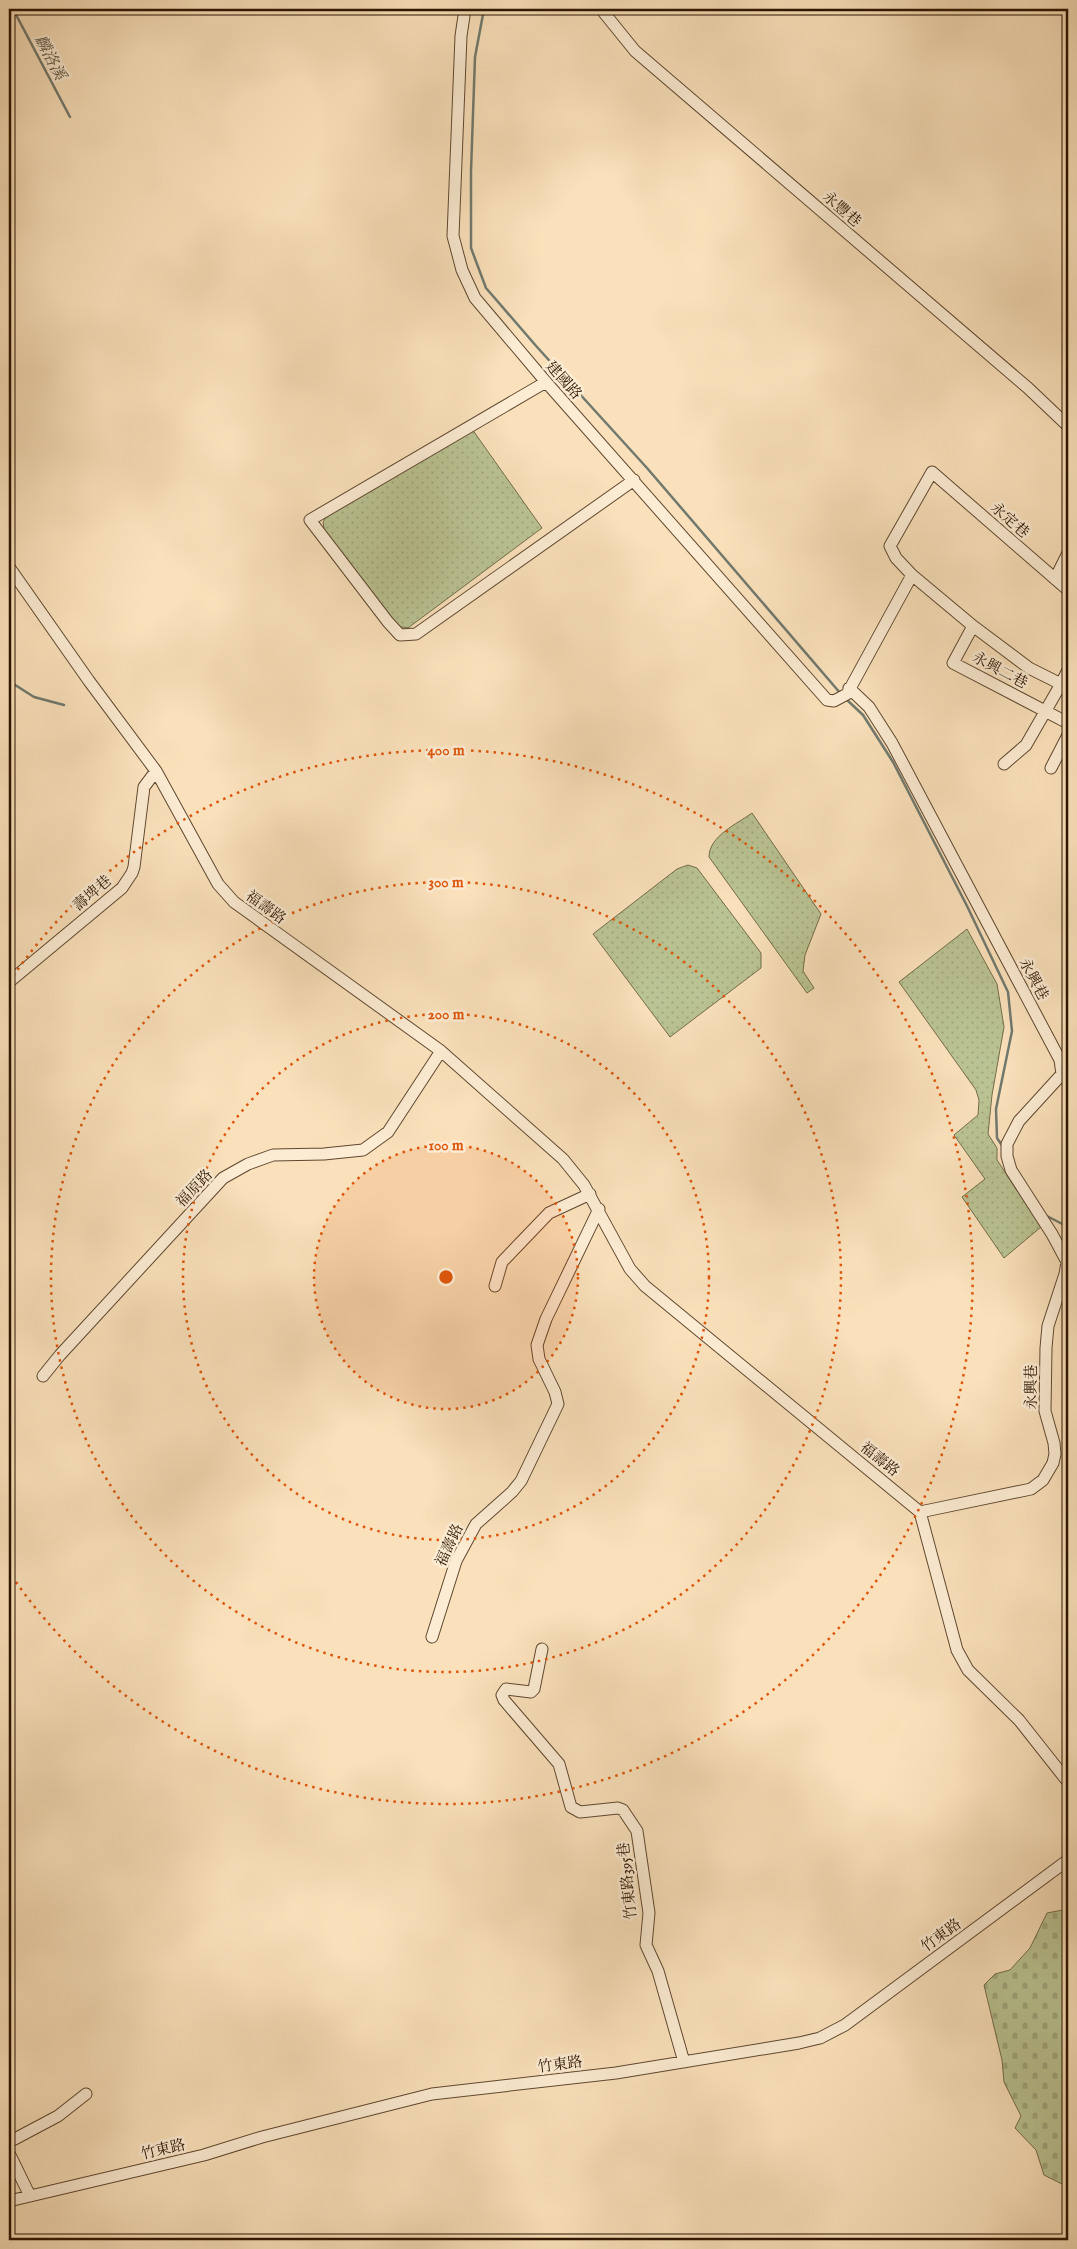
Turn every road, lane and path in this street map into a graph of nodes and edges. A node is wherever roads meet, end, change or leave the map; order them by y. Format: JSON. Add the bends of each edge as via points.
{"nodes":[{"id":1,"x":465,"y":9,"type":"edge"},
{"id":2,"x":601,"y":9,"type":"edge"},
{"id":3,"x":546,"y":382,"type":"junction"},
{"id":4,"x":1068,"y":426,"type":"edge"},
{"id":5,"x":634,"y":480,"type":"junction"},
{"id":6,"x":1068,"y":553,"type":"edge"},
{"id":7,"x":9,"y":567,"type":"edge"},
{"id":8,"x":912,"y":575,"type":"junction"},
{"id":9,"x":1055,"y":579,"type":"junction"},
{"id":10,"x":1068,"y":590,"type":"edge"},
{"id":11,"x":973,"y":626,"type":"junction"},
{"id":12,"x":1068,"y":670,"type":"edge"},
{"id":13,"x":1061,"y":684,"type":"junction"},
{"id":14,"x":845,"y":694,"type":"junction"},
{"id":15,"x":1046,"y":712,"type":"junction"},
{"id":16,"x":1067,"y":719,"type":"edge"},
{"id":17,"x":1068,"y":735,"type":"edge"},
{"id":18,"x":1004,"y":764,"type":"dead end"},
{"id":19,"x":1052,"y":768,"type":"dead end"},
{"id":20,"x":156,"y":771,"type":"junction"},
{"id":21,"x":9,"y":982,"type":"edge"},
{"id":22,"x":441,"y":1051,"type":"junction"},
{"id":23,"x":590,"y":1194,"type":"junction"},
{"id":24,"x":599,"y":1209,"type":"junction"},
{"id":25,"x":494,"y":1286,"type":"dead end"},
{"id":26,"x":43,"y":1376,"type":"dead end"},
{"id":27,"x":920,"y":1512,"type":"junction"},
{"id":28,"x":432,"y":1637,"type":"dead end"},
{"id":29,"x":542,"y":1649,"type":"dead end"},
{"id":30,"x":1068,"y":1782,"type":"edge"},
{"id":31,"x":1068,"y":1860,"type":"edge"},
{"id":32,"x":684,"y":2062,"type":"junction"},
{"id":33,"x":86,"y":2094,"type":"dead end"},
{"id":34,"x":9,"y":2142,"type":"edge"},
{"id":35,"x":9,"y":2153,"type":"edge"},
{"id":36,"x":30,"y":2196,"type":"junction"},
{"id":37,"x":9,"y":2201,"type":"edge"}],
"edges":[{"from":1,"to":3,"type":"street","name":"建國路","via":[[461,36],[453,236],[462,270],[475,298]]},
{"from":2,"to":4,"type":"street","name":"永豐巷","via":[[635,52],[1028,388]]},
{"from":3,"to":5,"type":"street","name":"建國路"},
{"from":3,"to":5,"type":"street","via":[[310,520],[388,622],[400,635],[416,634]]},
{"from":5,"to":14,"type":"street","name":"建國路","via":[[827,700]]},
{"from":6,"to":9,"type":"street"},
{"from":7,"to":20,"type":"street","name":"福壽路","via":[[88,681]]},
{"from":8,"to":9,"type":"street","name":"永定巷","via":[[890,546],[932,472]]},
{"from":8,"to":11,"type":"street"},
{"from":8,"to":14,"type":"street"},
{"from":9,"to":10,"type":"street","name":"永定巷"},
{"from":11,"to":13,"type":"street","via":[[1029,668]]},
{"from":11,"to":15,"type":"street","name":"永興二巷","via":[[953,663]]},
{"from":12,"to":13,"type":"street"},
{"from":13,"to":15,"type":"street"},
{"from":14,"to":27,"type":"street","name":"永興巷","via":[[870,707],[892,743],[1060,1060],[1062,1074],[1019,1121],[1007,1144],[1011,1170],[1067,1262],[1047,1335],[1044,1411],[1056,1454],[1043,1480],[1031,1489]]},
{"from":15,"to":16,"type":"street","name":"永興二巷"},
{"from":15,"to":18,"type":"street","via":[[1026,744]]},
{"from":17,"to":19,"type":"street"},
{"from":20,"to":21,"type":"street","name":"壽埤巷","via":[[144,787],[134,867],[122,888]]},
{"from":20,"to":22,"type":"street","name":"福壽路","via":[[218,884],[234,902]]},
{"from":22,"to":23,"type":"street","name":"福壽路","via":[[563,1159]]},
{"from":22,"to":26,"type":"street","name":"福原路","via":[[388,1132],[363,1150],[273,1154],[223,1178]]},
{"from":23,"to":24,"type":"street","name":"福壽路"},
{"from":23,"to":25,"type":"street","via":[[549,1213],[502,1262]]},
{"from":24,"to":27,"type":"street","name":"福壽路","via":[[630,1269],[646,1286]]},
{"from":24,"to":28,"type":"street","name":"福壽路","via":[[546,1319],[537,1345],[539,1359],[558,1404],[521,1481],[476,1524],[456,1561]]},
{"from":27,"to":30,"type":"street","via":[[957,1650],[968,1670],[1019,1720]]},
{"from":29,"to":32,"type":"street","name":"竹東路395巷","via":[[531,1692],[506,1689],[502,1695],[559,1764],[571,1808],[580,1812],[618,1808],[637,1831],[649,1913],[646,1945],[658,1971]]},
{"from":31,"to":32,"type":"street","name":"竹東路","via":[[837,2030],[799,2043]]},
{"from":32,"to":36,"type":"street","name":"竹東路","via":[[432,2094],[204,2155]]},
{"from":33,"to":34,"type":"street","via":[[58,2116]]},
{"from":35,"to":36,"type":"street"},
{"from":36,"to":37,"type":"street","name":"竹東路"}]}
